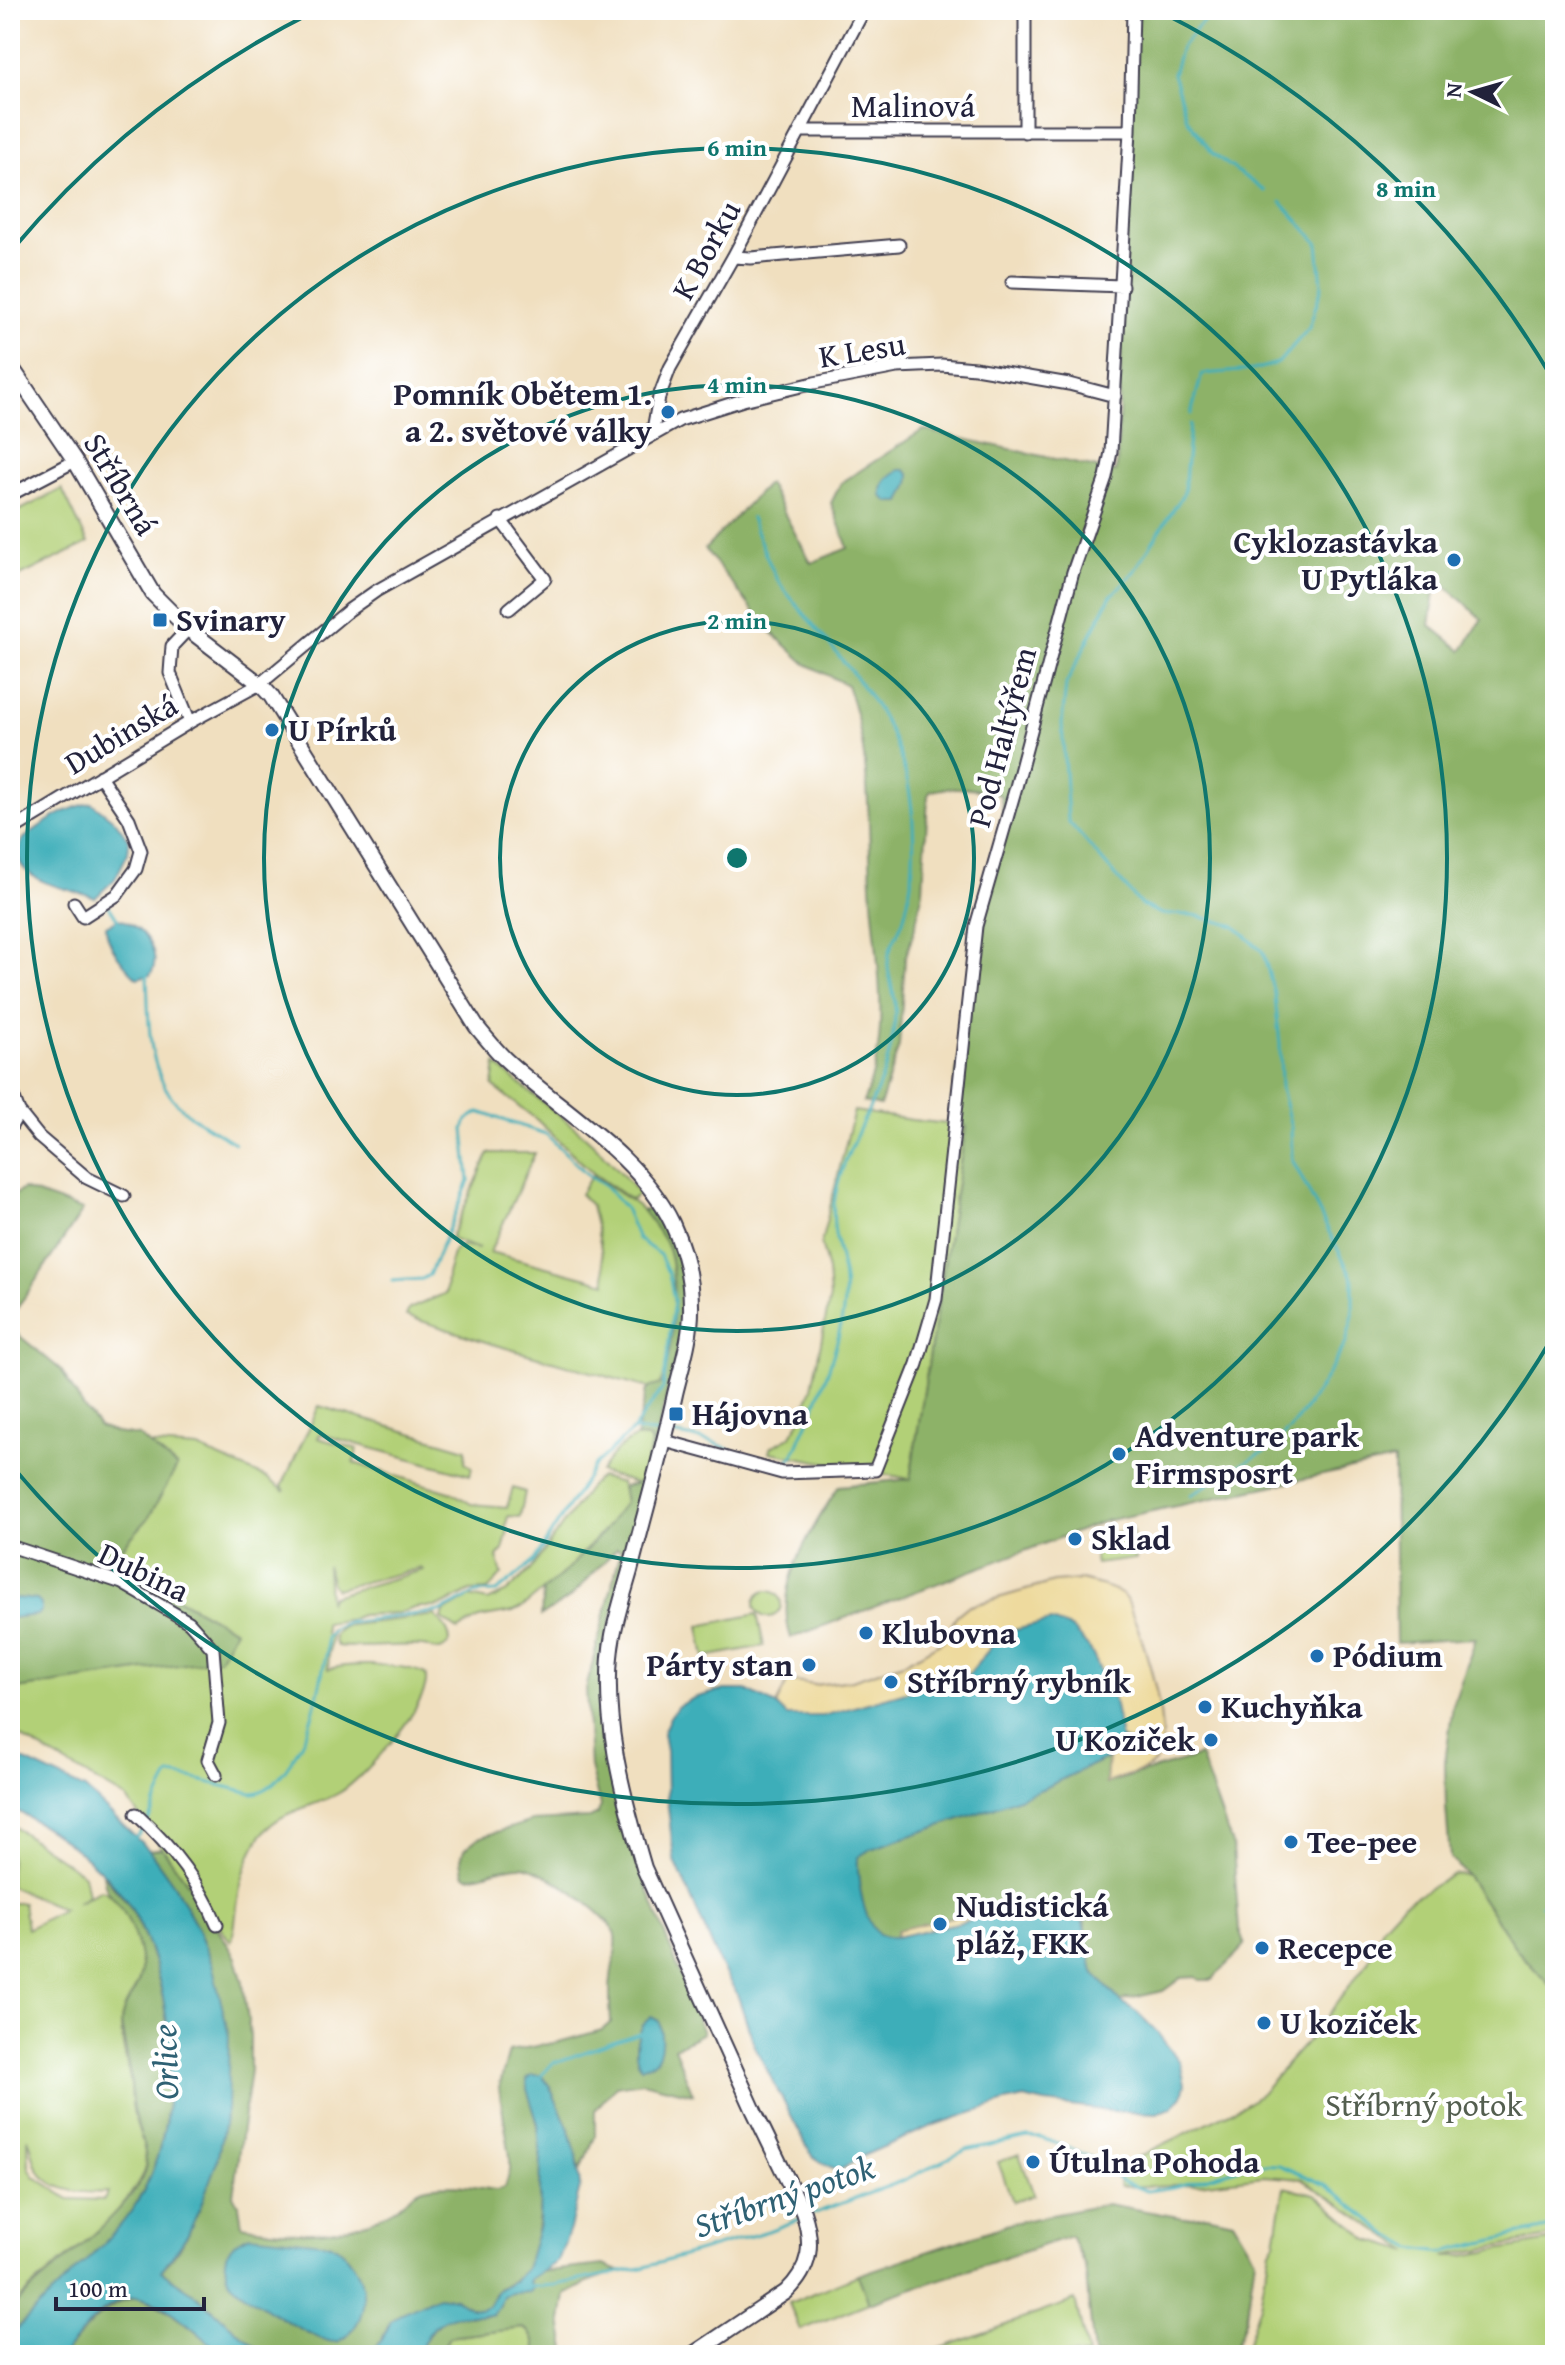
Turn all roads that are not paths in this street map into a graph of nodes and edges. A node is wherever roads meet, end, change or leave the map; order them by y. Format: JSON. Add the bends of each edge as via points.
{"nodes":[{"id":1,"x":864,"y":10,"type":"edge"},
{"id":2,"x":1133,"y":10,"type":"edge"},
{"id":3,"x":1025,"y":18,"type":"dead end"},
{"id":4,"x":800,"y":131,"type":"junction"},
{"id":5,"x":1130,"y":131,"type":"junction"},
{"id":6,"x":1025,"y":132,"type":"junction"},
{"id":7,"x":899,"y":245,"type":"dead end"},
{"id":8,"x":733,"y":257,"type":"junction"},
{"id":9,"x":1012,"y":282,"type":"dead end"},
{"id":10,"x":1122,"y":286,"type":"junction"},
{"id":11,"x":10,"y":365,"type":"edge"},
{"id":12,"x":1115,"y":396,"type":"junction"},
{"id":13,"x":652,"y":435,"type":"junction"},
{"id":14,"x":75,"y":461,"type":"junction"},
{"id":15,"x":10,"y":495,"type":"edge"},
{"id":16,"x":500,"y":519,"type":"junction"},
{"id":17,"x":509,"y":609,"type":"dead end"},
{"id":18,"x":188,"y":629,"type":"junction"},
{"id":19,"x":260,"y":684,"type":"junction"},
{"id":20,"x":190,"y":722,"type":"junction"},
{"id":21,"x":100,"y":776,"type":"junction"},
{"id":22,"x":10,"y":831,"type":"edge"},
{"id":23,"x":74,"y":903,"type":"dead end"},
{"id":24,"x":10,"y":1088,"type":"edge"},
{"id":25,"x":19,"y":1112,"type":"junction"},
{"id":26,"x":10,"y":1128,"type":"edge"},
{"id":27,"x":124,"y":1196,"type":"dead end"},
{"id":28,"x":665,"y":1441,"type":"junction"},
{"id":29,"x":10,"y":1546,"type":"edge"},
{"id":30,"x":216,"y":1775,"type":"dead end"},
{"id":31,"x":136,"y":1814,"type":"dead end"},
{"id":32,"x":217,"y":1925,"type":"dead end"},
{"id":33,"x":692,"y":2355,"type":"edge"}],
"edges":[{"from":1,"to":4,"type":"street","name":"K Borku"},
{"from":2,"to":5,"type":"street","name":"Pod Haltýřem"},
{"from":3,"to":6,"type":"street"},
{"from":4,"to":6,"type":"street","name":"Malinová"},
{"from":4,"to":8,"type":"street","name":"K Borku"},
{"from":5,"to":6,"type":"street","name":"Malinová"},
{"from":5,"to":10,"type":"street","name":"Pod Haltýřem"},
{"from":7,"to":8,"type":"street"},
{"from":8,"to":13,"type":"street","name":"K Borku","via":[[670,368]]},
{"from":9,"to":10,"type":"street"},
{"from":10,"to":12,"type":"street","name":"Pod Haltýřem"},
{"from":11,"to":14,"type":"street","name":"Stříbrná"},
{"from":12,"to":13,"type":"street","name":"K Lesu","via":[[975,368],[897,367],[743,400]]},
{"from":12,"to":28,"type":"street","name":"Pod Haltýřem","via":[[1106,477],[1073,572],[976,926],[936,1299],[875,1470],[782,1473]]},
{"from":13,"to":16,"type":"street","name":"K Lesu"},
{"from":14,"to":15,"type":"street"},
{"from":14,"to":18,"type":"street","name":"Stříbrná","via":[[153,594]]},
{"from":16,"to":17,"type":"street","via":[[545,579]]},
{"from":16,"to":19,"type":"street","name":"K Lesu","via":[[376,591]]},
{"from":18,"to":19,"type":"street","name":"Stříbrná"},
{"from":18,"to":20,"type":"street","via":[[172,646],[170,673]]},
{"from":19,"to":20,"type":"street","name":"Dubinská"},
{"from":19,"to":28,"type":"street","name":"Stříbrná","via":[[476,1026],[505,1058],[636,1172],[671,1222],[687,1260],[692,1306]]},
{"from":20,"to":21,"type":"street","name":"Dubinská"},
{"from":21,"to":22,"type":"street","name":"Dubinská"},
{"from":21,"to":23,"type":"street","via":[[129,819],[141,851],[136,869],[117,895],[83,917]]},
{"from":24,"to":25,"type":"street"},
{"from":25,"to":26,"type":"street"},
{"from":25,"to":27,"type":"street","via":[[39,1137],[87,1178]]},
{"from":28,"to":33,"type":"street","name":"Stříbrná","via":[[613,1636],[608,1685],[612,1727],[644,1868],[805,2219],[808,2255],[803,2272],[786,2292]]},
{"from":29,"to":30,"type":"street","name":"Dubina","via":[[122,1583],[189,1622],[213,1649],[219,1723],[208,1760]]},
{"from":31,"to":32,"type":"street","via":[[196,1881]]}]}
